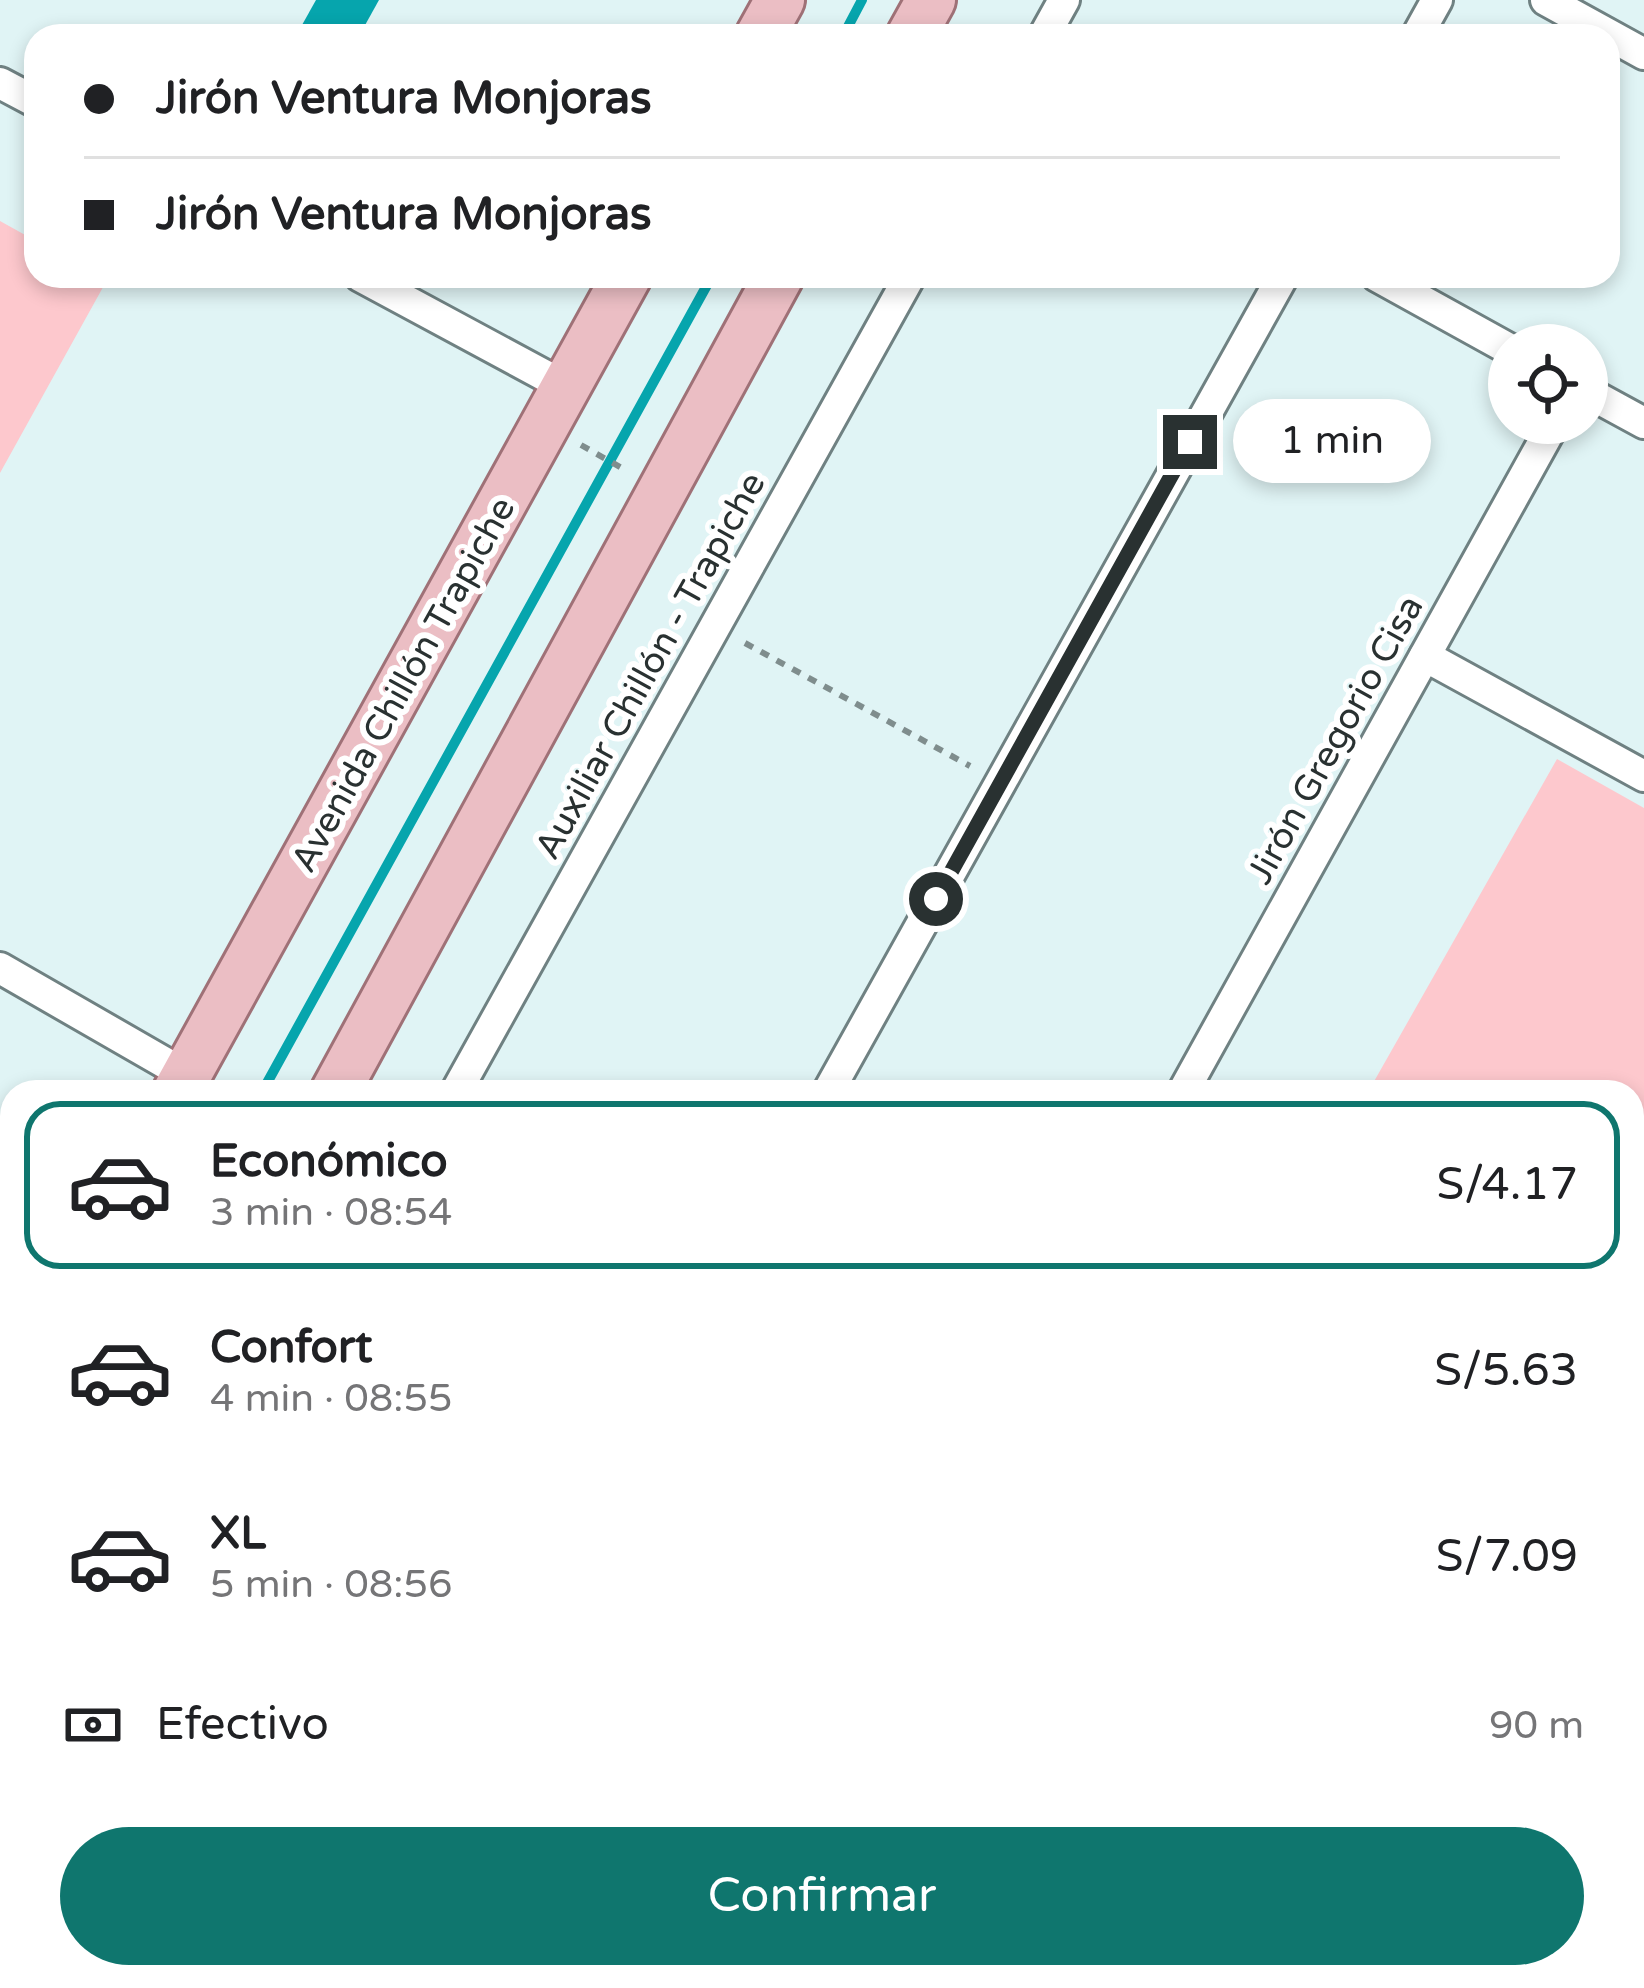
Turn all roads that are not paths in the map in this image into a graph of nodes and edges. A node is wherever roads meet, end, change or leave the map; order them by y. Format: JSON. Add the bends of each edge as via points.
{"nodes":[{"id":1,"x":1546,"y":0,"type":"edge"},
{"id":2,"x":1590,"y":24,"type":"edge"},
{"id":3,"x":378,"y":288,"type":"edge"},
{"id":4,"x":620,"y":288,"type":"edge"},
{"id":5,"x":772,"y":288,"type":"edge"},
{"id":6,"x":903,"y":288,"type":"edge"},
{"id":7,"x":1276,"y":288,"type":"edge"},
{"id":8,"x":1399,"y":288,"type":"edge"},
{"id":9,"x":1488,"y":337,"type":"edge"},
{"id":10,"x":1608,"y":403,"type":"edge"},
{"id":11,"x":556,"y":406,"type":"junction"},
{"id":12,"x":1644,"y":423,"type":"edge"},
{"id":13,"x":1542,"y":444,"type":"edge"},
{"id":14,"x":1425,"y":656,"type":"junction"},
{"id":15,"x":1644,"y":776,"type":"edge"},
{"id":16,"x":0,"y":968,"type":"edge"},
{"id":17,"x":177,"y":1080,"type":"edge"},
{"id":18,"x":184,"y":1080,"type":"edge"},
{"id":19,"x":342,"y":1080,"type":"edge"},
{"id":20,"x":463,"y":1080,"type":"edge"},
{"id":21,"x":835,"y":1080,"type":"edge"},
{"id":22,"x":1191,"y":1080,"type":"edge"}],
"edges":[{"from":1,"to":2,"type":"street"},
{"from":3,"to":11,"type":"street"},
{"from":4,"to":11,"type":"main road","name":"Avenida Chillón Trapiche"},
{"from":5,"to":19,"type":"main road"},
{"from":6,"to":20,"type":"street","name":"Auxiliar Chillón - Trapiche"},
{"from":7,"to":21,"type":"street"},
{"from":8,"to":9,"type":"street"},
{"from":10,"to":12,"type":"street"},
{"from":11,"to":18,"type":"main road","name":"Avenida Chillón Trapiche"},
{"from":13,"to":14,"type":"street","name":"Jirón Gregorio Cisa"},
{"from":14,"to":15,"type":"street"},
{"from":14,"to":22,"type":"street","name":"Jirón Gregorio Cisa"},
{"from":16,"to":17,"type":"street"}]}
